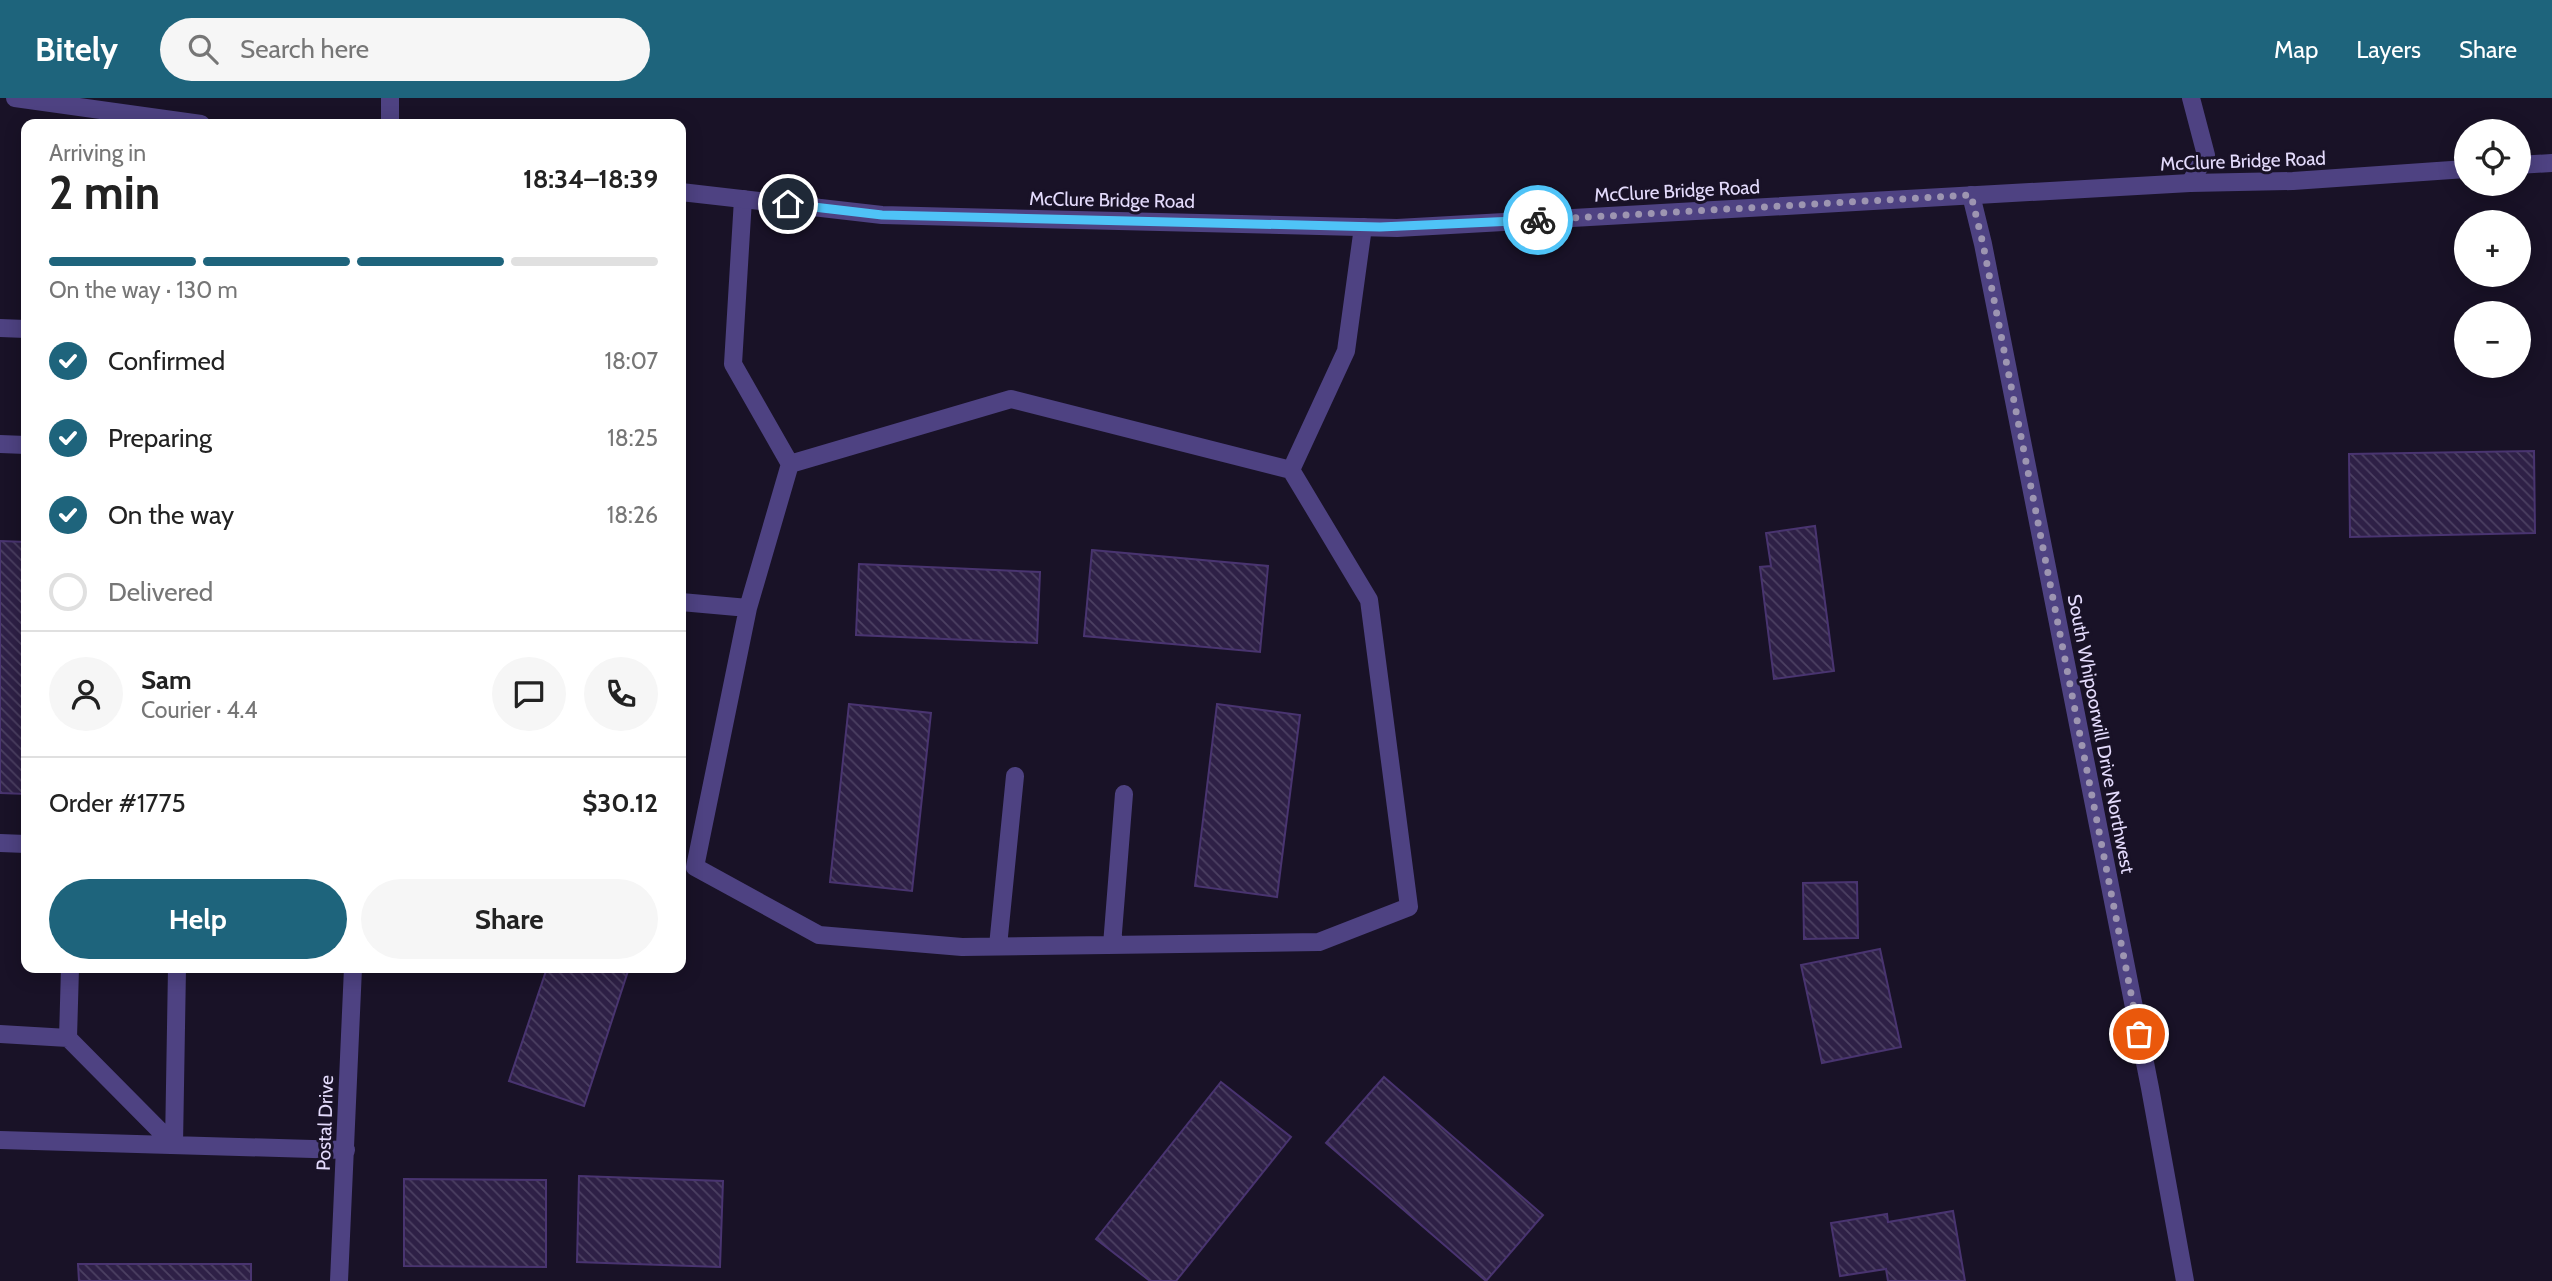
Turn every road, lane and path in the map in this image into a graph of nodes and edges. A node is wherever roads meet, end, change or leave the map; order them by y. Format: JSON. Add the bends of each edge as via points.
{"nodes":[{"id":1,"x":15,"y":98,"type":"edge"},
{"id":2,"x":390,"y":98,"type":"edge"},
{"id":3,"x":2191,"y":98,"type":"edge"},
{"id":4,"x":165,"y":119,"type":"edge"},
{"id":5,"x":390,"y":119,"type":"edge"},
{"id":6,"x":2552,"y":163,"type":"edge"},
{"id":7,"x":2531,"y":164,"type":"edge"},
{"id":8,"x":2454,"y":170,"type":"edge"},
{"id":9,"x":2190,"y":183,"type":"junction"},
{"id":10,"x":686,"y":193,"type":"edge"},
{"id":11,"x":1971,"y":195,"type":"junction"},
{"id":12,"x":743,"y":199,"type":"junction"},
{"id":13,"x":1363,"y":227,"type":"junction"},
{"id":14,"x":0,"y":328,"type":"edge"},
{"id":15,"x":21,"y":329,"type":"edge"},
{"id":16,"x":0,"y":444,"type":"edge"},
{"id":17,"x":21,"y":445,"type":"edge"},
{"id":18,"x":790,"y":464,"type":"junction"},
{"id":19,"x":1290,"y":470,"type":"junction"},
{"id":20,"x":686,"y":602,"type":"edge"},
{"id":21,"x":748,"y":607,"type":"junction"},
{"id":22,"x":1015,"y":776,"type":"dead end"},
{"id":23,"x":1124,"y":794,"type":"dead end"},
{"id":24,"x":0,"y":843,"type":"edge"},
{"id":25,"x":21,"y":844,"type":"edge"},
{"id":26,"x":1112,"y":945,"type":"junction"},
{"id":27,"x":998,"y":946,"type":"junction"},
{"id":28,"x":70,"y":973,"type":"edge"},
{"id":29,"x":177,"y":973,"type":"edge"},
{"id":30,"x":353,"y":973,"type":"edge"},
{"id":31,"x":0,"y":1034,"type":"edge"},
{"id":32,"x":68,"y":1038,"type":"junction"},
{"id":33,"x":0,"y":1140,"type":"edge"},
{"id":34,"x":174,"y":1145,"type":"junction"},
{"id":35,"x":345,"y":1150,"type":"junction"},
{"id":36,"x":339,"y":1281,"type":"edge"},
{"id":37,"x":2185,"y":1281,"type":"edge"}],
"edges":[{"from":1,"to":4,"type":"street"},
{"from":2,"to":5,"type":"street"},
{"from":3,"to":9,"type":"street","via":[[2206,155]]},
{"from":6,"to":7,"type":"street"},
{"from":8,"to":9,"type":"street","name":"McClure Bridge Road"},
{"from":9,"to":11,"type":"street","name":"McClure Bridge Road"},
{"from":10,"to":12,"type":"street","name":"McClure Bridge Road"},
{"from":11,"to":13,"type":"street","name":"McClure Bridge Road"},
{"from":11,"to":37,"type":"street","name":"South Whipoorwill Drive Northwest"},
{"from":12,"to":13,"type":"street","name":"McClure Bridge Road","via":[[882,215]]},
{"from":12,"to":18,"type":"street","via":[[733,364]]},
{"from":13,"to":19,"type":"street","via":[[1346,351]]},
{"from":14,"to":15,"type":"street"},
{"from":16,"to":17,"type":"street"},
{"from":18,"to":19,"type":"street","via":[[1012,399]]},
{"from":18,"to":21,"type":"street"},
{"from":19,"to":26,"type":"street","via":[[1369,600],[1409,907],[1319,942]]},
{"from":20,"to":21,"type":"street"},
{"from":21,"to":27,"type":"street","via":[[695,867],[819,934]]},
{"from":22,"to":27,"type":"street"},
{"from":23,"to":26,"type":"street"},
{"from":24,"to":25,"type":"street"},
{"from":26,"to":27,"type":"street"},
{"from":28,"to":32,"type":"street"},
{"from":29,"to":34,"type":"street"},
{"from":30,"to":35,"type":"street","name":"Postal Drive"},
{"from":31,"to":32,"type":"street"},
{"from":32,"to":34,"type":"street"},
{"from":33,"to":34,"type":"street"},
{"from":34,"to":35,"type":"street"},
{"from":35,"to":36,"type":"street","name":"Postal Drive"}]}
